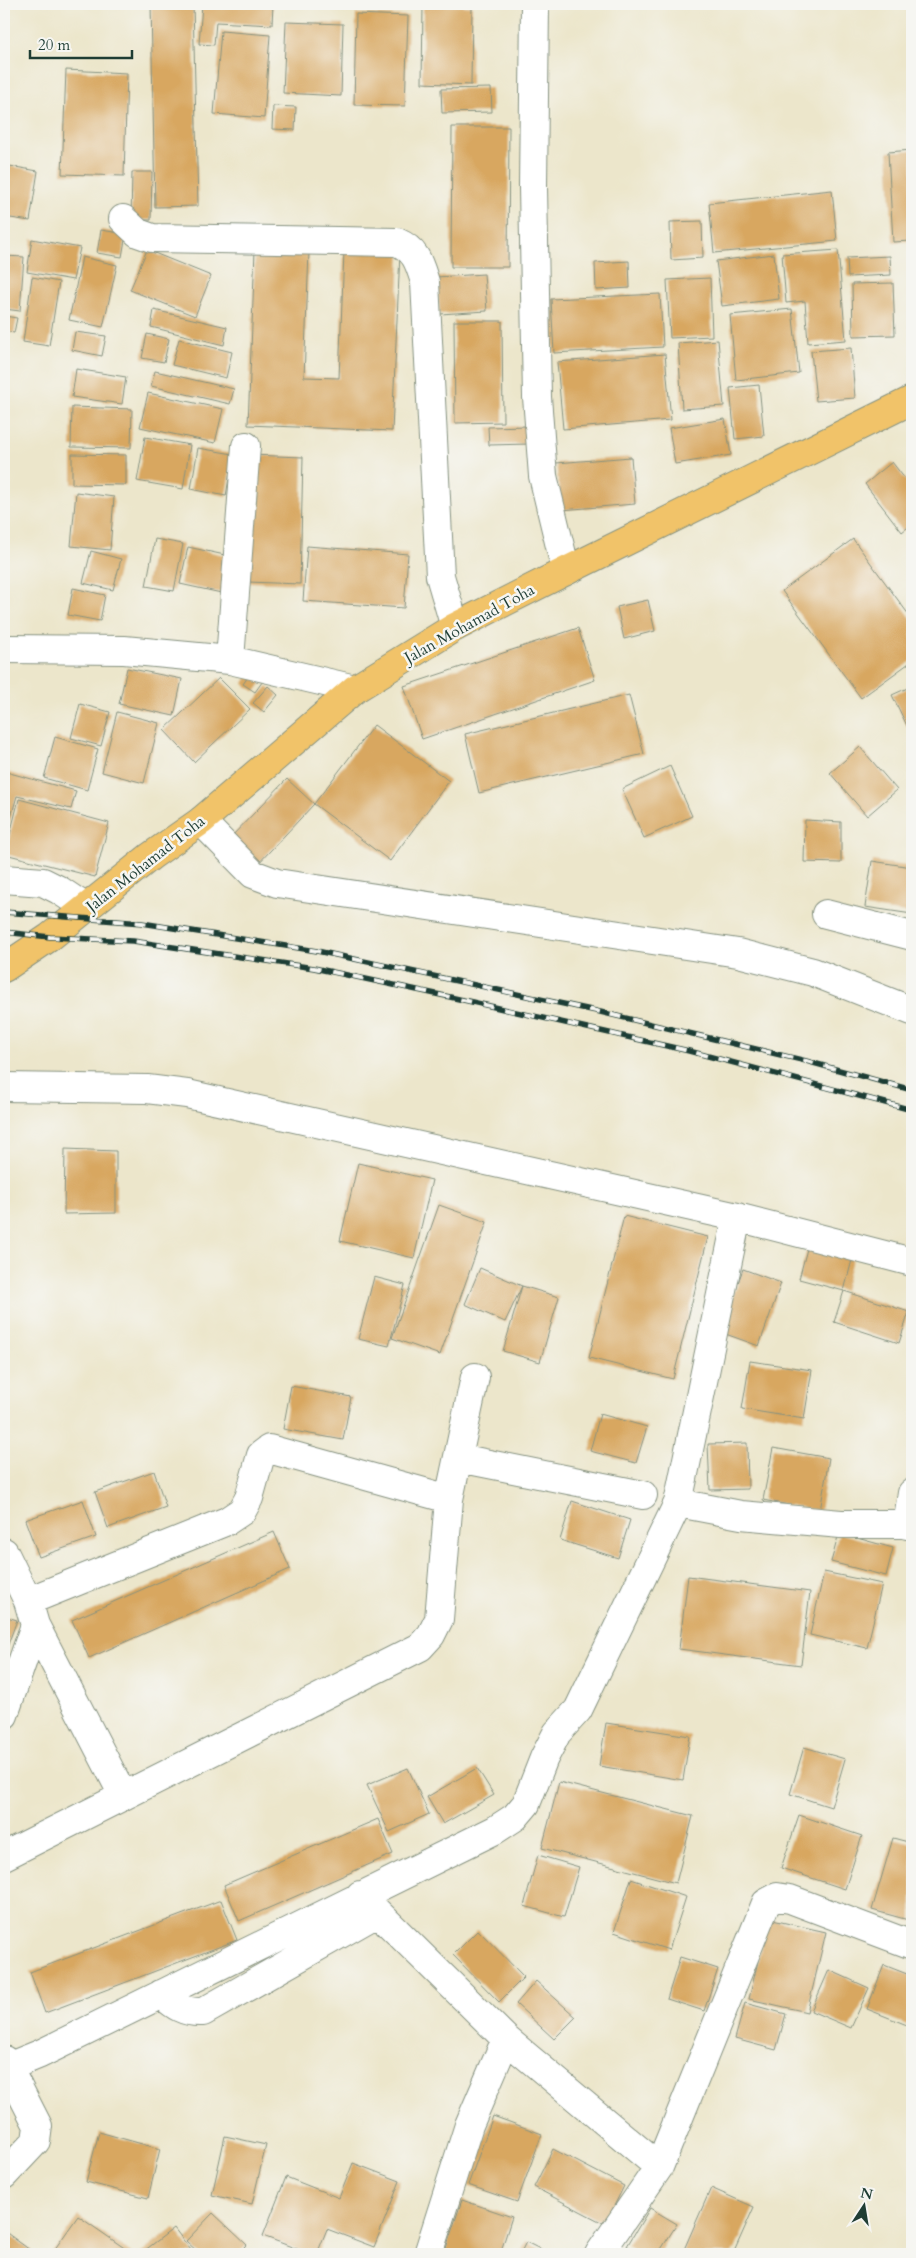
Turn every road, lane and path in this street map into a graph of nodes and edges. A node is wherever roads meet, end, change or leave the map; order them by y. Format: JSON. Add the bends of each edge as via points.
{"nodes":[{"id":1,"x":535,"y":4,"type":"edge"},
{"id":2,"x":123,"y":220,"type":"dead end"},
{"id":3,"x":912,"y":400,"type":"edge"},
{"id":4,"x":246,"y":446,"type":"dead end"},
{"id":5,"x":566,"y":571,"type":"junction"},
{"id":6,"x":456,"y":628,"type":"junction"},
{"id":7,"x":4,"y":650,"type":"edge"},
{"id":8,"x":230,"y":660,"type":"junction"},
{"id":9,"x":355,"y":689,"type":"junction"},
{"id":10,"x":201,"y":821,"type":"junction"},
{"id":11,"x":4,"y":879,"type":"edge"},
{"id":12,"x":80,"y":914,"type":"junction"},
{"id":13,"x":826,"y":914,"type":"dead end"},
{"id":14,"x":912,"y":936,"type":"edge"},
{"id":15,"x":4,"y":968,"type":"edge"},
{"id":16,"x":912,"y":1011,"type":"edge"},
{"id":17,"x":4,"y":1086,"type":"edge"},
{"id":18,"x":737,"y":1217,"type":"junction"},
{"id":19,"x":912,"y":1262,"type":"edge"},
{"id":20,"x":475,"y":1377,"type":"dead end"},
{"id":21,"x":459,"y":1458,"type":"junction"},
{"id":22,"x":912,"y":1493,"type":"edge"},
{"id":23,"x":643,"y":1495,"type":"dead end"},
{"id":24,"x":449,"y":1499,"type":"junction"},
{"id":25,"x":678,"y":1503,"type":"junction"},
{"id":26,"x":910,"y":1525,"type":"edge"},
{"id":27,"x":4,"y":1552,"type":"edge"},
{"id":28,"x":31,"y":1613,"type":"junction"},
{"id":29,"x":4,"y":1715,"type":"edge"},
{"id":30,"x":122,"y":1795,"type":"junction"},
{"id":31,"x":4,"y":1856,"type":"edge"},
{"id":32,"x":369,"y":1904,"type":"junction"},
{"id":33,"x":912,"y":1945,"type":"edge"},
{"id":34,"x":506,"y":2039,"type":"junction"},
{"id":35,"x":6,"y":2064,"type":"edge"},
{"id":36,"x":659,"y":2167,"type":"junction"},
{"id":37,"x":4,"y":2175,"type":"edge"},
{"id":38,"x":428,"y":2254,"type":"edge"},
{"id":39,"x":599,"y":2254,"type":"edge"}],
"edges":[{"from":1,"to":5,"type":"street","via":[[533,187],[537,397],[543,476]]},
{"from":2,"to":6,"type":"street","via":[[138,233],[152,238],[397,242],[412,250],[424,282],[440,576]]},
{"from":3,"to":5,"type":"main road","name":"Jalan Mohamad Toha"},
{"from":4,"to":8,"type":"street"},
{"from":5,"to":6,"type":"main road","name":"Jalan Mohamad Toha"},
{"from":6,"to":9,"type":"main road","name":"Jalan Mohamad Toha"},
{"from":7,"to":8,"type":"street","via":[[124,650]]},
{"from":8,"to":9,"type":"street"},
{"from":9,"to":10,"type":"main road","name":"Jalan Mohamad Toha"},
{"from":10,"to":12,"type":"main road","name":"Jalan Mohamad Toha","via":[[151,856]]},
{"from":10,"to":16,"type":"street","via":[[252,874],[277,883],[738,953],[813,972]]},
{"from":11,"to":12,"type":"street","via":[[43,882],[59,890]]},
{"from":12,"to":15,"type":"main road","name":"Jalan Mohamad Toha"},
{"from":13,"to":14,"type":"street"},
{"from":17,"to":18,"type":"street","via":[[147,1089],[187,1094]]},
{"from":18,"to":19,"type":"street"},
{"from":18,"to":25,"type":"street"},
{"from":20,"to":21,"type":"street"},
{"from":21,"to":23,"type":"street"},
{"from":21,"to":24,"type":"street"},
{"from":22,"to":26,"type":"street"},
{"from":24,"to":28,"type":"street","via":[[269,1449],[261,1455],[242,1511]]},
{"from":24,"to":30,"type":"street","via":[[438,1619],[431,1635],[420,1646]]},
{"from":25,"to":26,"type":"street","via":[[741,1515],[841,1524]]},
{"from":25,"to":32,"type":"street","via":[[578,1710],[557,1733],[544,1758],[526,1804],[515,1817],[495,1830]]},
{"from":27,"to":28,"type":"street"},
{"from":28,"to":29,"type":"street"},
{"from":28,"to":30,"type":"street"},
{"from":30,"to":31,"type":"street"},
{"from":32,"to":34,"type":"street"},
{"from":32,"to":35,"type":"street","via":[[161,1994],[40,2054]]},
{"from":33,"to":36,"type":"street","via":[[790,1899],[770,1899]]},
{"from":34,"to":36,"type":"street"},
{"from":34,"to":38,"type":"street","via":[[470,2125]]},
{"from":35,"to":37,"type":"street","via":[[38,2126],[38,2134],[36,2141]]},
{"from":36,"to":39,"type":"street"}]}
